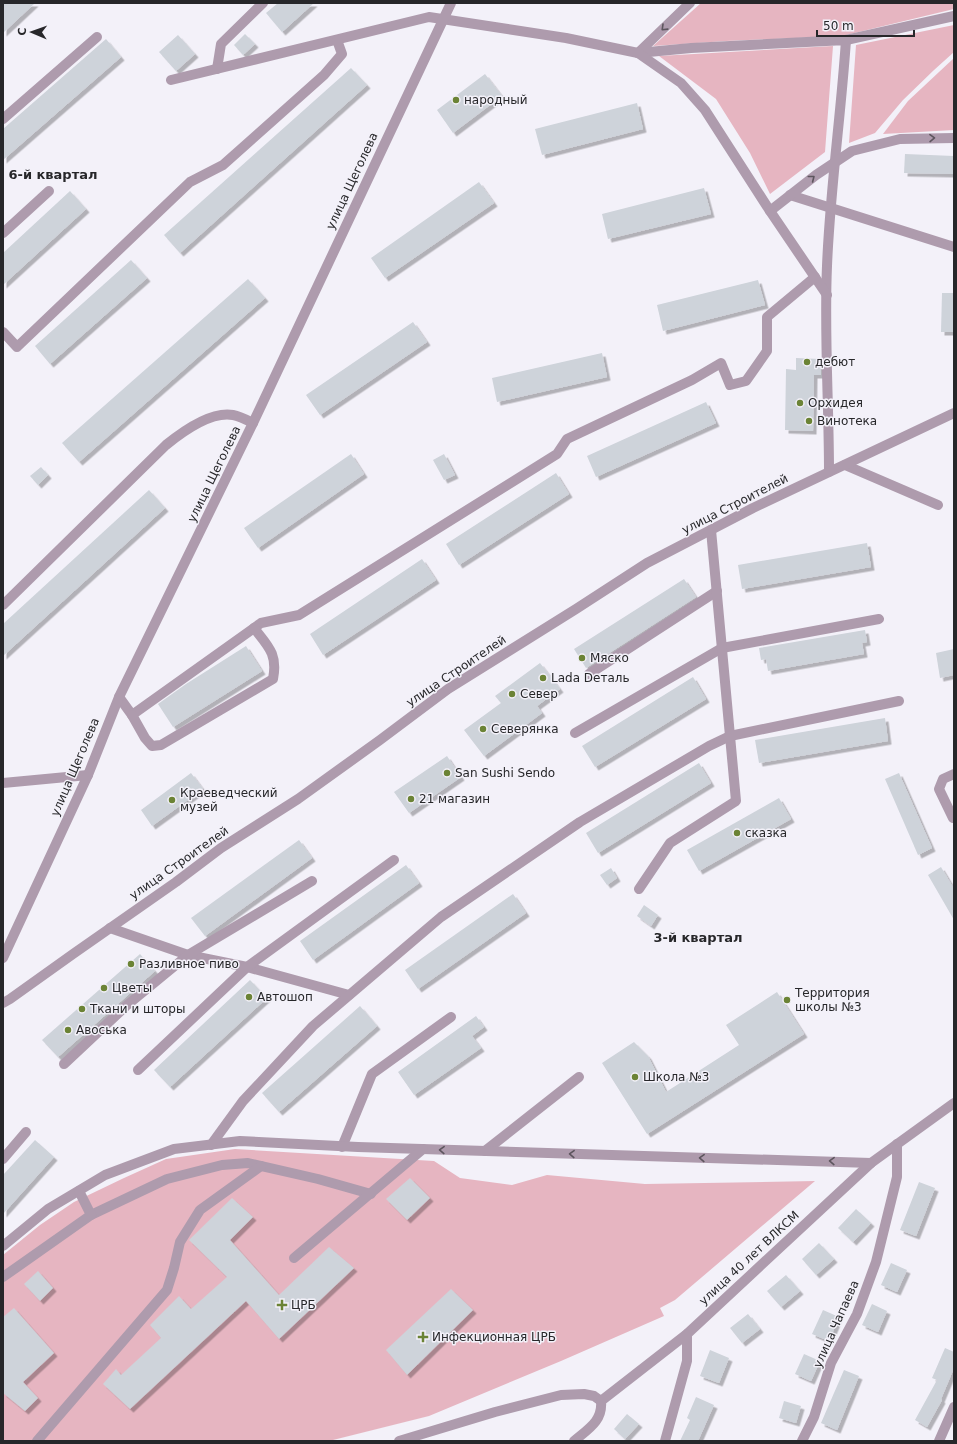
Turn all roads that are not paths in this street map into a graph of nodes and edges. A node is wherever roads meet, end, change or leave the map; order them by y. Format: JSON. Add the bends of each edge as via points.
{"nodes":[{"id":1,"x":263,"y":3,"type":"edge"},
{"id":2,"x":451,"y":3,"type":"edge"},
{"id":3,"x":690,"y":3,"type":"edge"},
{"id":4,"x":954,"y":16,"type":"edge"},
{"id":5,"x":443,"y":19,"type":"junction"},
{"id":6,"x":97,"y":37,"type":"dead end"},
{"id":7,"x":337,"y":40,"type":"junction"},
{"id":8,"x":846,"y":40,"type":"junction"},
{"id":9,"x":638,"y":53,"type":"junction"},
{"id":10,"x":217,"y":69,"type":"junction"},
{"id":11,"x":171,"y":80,"type":"dead end"},
{"id":12,"x":3,"y":119,"type":"edge"},
{"id":13,"x":954,"y":138,"type":"edge"},
{"id":14,"x":835,"y":163,"type":"junction"},
{"id":15,"x":49,"y":191,"type":"dead end"},
{"id":16,"x":790,"y":195,"type":"junction"},
{"id":17,"x":830,"y":208,"type":"junction"},
{"id":18,"x":770,"y":211,"type":"junction"},
{"id":19,"x":3,"y":233,"type":"edge"},
{"id":20,"x":954,"y":247,"type":"edge"},
{"id":21,"x":815,"y":277,"type":"junction"},
{"id":22,"x":827,"y":296,"type":"junction"},
{"id":23,"x":3,"y":332,"type":"edge"},
{"id":24,"x":954,"y":413,"type":"edge"},
{"id":25,"x":253,"y":423,"type":"junction"},
{"id":26,"x":845,"y":464,"type":"junction"},
{"id":27,"x":829,"y":472,"type":"junction"},
{"id":28,"x":938,"y":505,"type":"dead end"},
{"id":29,"x":711,"y":530,"type":"junction"},
{"id":30,"x":717,"y":591,"type":"junction"},
{"id":31,"x":3,"y":605,"type":"edge"},
{"id":32,"x":879,"y":619,"type":"dead end"},
{"id":33,"x":254,"y":628,"type":"junction"},
{"id":34,"x":722,"y":648,"type":"junction"},
{"id":35,"x":589,"y":674,"type":"dead end"},
{"id":36,"x":120,"y":696,"type":"junction"},
{"id":37,"x":899,"y":701,"type":"dead end"},
{"id":38,"x":132,"y":715,"type":"junction"},
{"id":39,"x":575,"y":733,"type":"dead end"},
{"id":40,"x":730,"y":736,"type":"junction"},
{"id":41,"x":954,"y":774,"type":"edge"},
{"id":42,"x":88,"y":775,"type":"junction"},
{"id":43,"x":3,"y":783,"type":"edge"},
{"id":44,"x":954,"y":817,"type":"edge"},
{"id":45,"x":394,"y":860,"type":"dead end"},
{"id":46,"x":312,"y":881,"type":"dead end"},
{"id":47,"x":639,"y":889,"type":"dead end"},
{"id":48,"x":110,"y":928,"type":"junction"},
{"id":49,"x":188,"y":955,"type":"junction"},
{"id":50,"x":3,"y":958,"type":"edge"},
{"id":51,"x":247,"y":967,"type":"junction"},
{"id":52,"x":349,"y":995,"type":"junction"},
{"id":53,"x":3,"y":1003,"type":"edge"},
{"id":54,"x":451,"y":1017,"type":"dead end"},
{"id":55,"x":64,"y":1064,"type":"dead end"},
{"id":56,"x":138,"y":1070,"type":"dead end"},
{"id":57,"x":579,"y":1077,"type":"dead end"},
{"id":58,"x":954,"y":1103,"type":"edge"},
{"id":59,"x":26,"y":1132,"type":"dead end"},
{"id":60,"x":897,"y":1144,"type":"junction"},
{"id":61,"x":211,"y":1145,"type":"junction"},
{"id":62,"x":342,"y":1146,"type":"junction"},
{"id":63,"x":423,"y":1149,"type":"junction"},
{"id":64,"x":485,"y":1151,"type":"junction"},
{"id":65,"x":3,"y":1159,"type":"edge"},
{"id":66,"x":871,"y":1163,"type":"junction"},
{"id":67,"x":261,"y":1166,"type":"junction"},
{"id":68,"x":79,"y":1191,"type":"junction"},
{"id":69,"x":371,"y":1194,"type":"junction"},
{"id":70,"x":91,"y":1215,"type":"junction"},
{"id":71,"x":3,"y":1246,"type":"edge"},
{"id":72,"x":294,"y":1258,"type":"dead end"},
{"id":73,"x":3,"y":1277,"type":"edge"},
{"id":74,"x":687,"y":1334,"type":"junction"},
{"id":75,"x":601,"y":1401,"type":"junction"},
{"id":76,"x":954,"y":1407,"type":"edge"},
{"id":77,"x":36,"y":1441,"type":"edge"},
{"id":78,"x":401,"y":1441,"type":"edge"},
{"id":79,"x":574,"y":1441,"type":"edge"},
{"id":80,"x":665,"y":1441,"type":"edge"},
{"id":81,"x":802,"y":1441,"type":"edge"},
{"id":82,"x":938,"y":1441,"type":"edge"}],
"edges":[{"from":1,"to":10,"type":"street","via":[[221,44]]},
{"from":2,"to":5,"type":"street","name":"улица Щеголева"},
{"from":3,"to":9,"type":"street","one_way":true},
{"from":4,"to":8,"type":"street"},
{"from":5,"to":7,"type":"street","via":[[429,18]]},
{"from":5,"to":9,"type":"street","via":[[566,38]]},
{"from":5,"to":25,"type":"street","name":"улица Щеголева"},
{"from":6,"to":12,"type":"street"},
{"from":7,"to":10,"type":"street"},
{"from":7,"to":23,"type":"street","via":[[342,54],[324,75],[223,165],[190,182],[17,347]]},
{"from":8,"to":9,"type":"street"},
{"from":8,"to":14,"type":"street"},
{"from":9,"to":18,"type":"street","via":[[681,83],[705,110]]},
{"from":10,"to":11,"type":"street"},
{"from":14,"to":13,"type":"street","one_way":true,"via":[[852,151],[900,139]]},
{"from":16,"to":14,"type":"street","one_way":true},
{"from":14,"to":17,"type":"street"},
{"from":15,"to":19,"type":"street"},
{"from":16,"to":17,"type":"street"},
{"from":16,"to":18,"type":"street"},
{"from":17,"to":20,"type":"street"},
{"from":17,"to":22,"type":"street"},
{"from":18,"to":21,"type":"street"},
{"from":21,"to":22,"type":"street"},
{"from":21,"to":33,"type":"street","via":[[767,317],[768,351],[746,381],[730,385],[721,363],[692,380],[567,439],[557,454],[299,615],[261,623]]},
{"from":22,"to":27,"type":"street"},
{"from":24,"to":26,"type":"street","name":"улица Строителей"},
{"from":25,"to":31,"type":"street","via":[[232,415],[216,416],[188,428],[166,445]]},
{"from":25,"to":36,"type":"street","name":"улица Щеголева"},
{"from":26,"to":27,"type":"street","name":"улица Строителей"},
{"from":26,"to":28,"type":"street"},
{"from":27,"to":29,"type":"street","name":"улица Строителей"},
{"from":29,"to":30,"type":"street"},
{"from":29,"to":48,"type":"street","name":"улица Строителей","via":[[647,563],[448,689],[298,798],[221,848]]},
{"from":30,"to":34,"type":"street"},
{"from":30,"to":35,"type":"street"},
{"from":32,"to":34,"type":"street"},
{"from":33,"to":38,"type":"street"},
{"from":33,"to":38,"type":"street","via":[[272,652],[275,669],[273,679],[161,745],[152,746]]},
{"from":34,"to":39,"type":"street"},
{"from":34,"to":40,"type":"street"},
{"from":36,"to":38,"type":"street"},
{"from":36,"to":42,"type":"street","name":"улица Щеголева"},
{"from":37,"to":40,"type":"street"},
{"from":40,"to":47,"type":"street","via":[[736,801],[670,842]]},
{"from":40,"to":52,"type":"street","via":[[580,822],[441,917]]},
{"from":41,"to":44,"type":"street","via":[[943,779],[939,789]]},
{"from":42,"to":43,"type":"street"},
{"from":42,"to":50,"type":"street","name":"улица Щеголева"},
{"from":45,"to":51,"type":"street"},
{"from":46,"to":49,"type":"street"},
{"from":48,"to":49,"type":"street"},
{"from":48,"to":53,"type":"street","name":"улица Строителей"},
{"from":49,"to":51,"type":"street"},
{"from":49,"to":55,"type":"street","via":[[126,1006]]},
{"from":51,"to":52,"type":"street"},
{"from":51,"to":56,"type":"street"},
{"from":52,"to":61,"type":"street","via":[[313,1026],[248,1095]]},
{"from":54,"to":62,"type":"street","via":[[372,1074]]},
{"from":57,"to":64,"type":"street"},
{"from":58,"to":60,"type":"street","name":"улица 40 лет ВЛКСМ"},
{"from":59,"to":65,"type":"street"},
{"from":60,"to":66,"type":"street","name":"улица 40 лет ВЛКСМ"},
{"from":60,"to":81,"type":"street","name":"улица Чапаева","via":[[896,1177],[876,1262],[857,1314],[831,1363],[814,1417]]},
{"from":61,"to":62,"type":"street","via":[[240,1141]]},
{"from":61,"to":68,"type":"street","via":[[174,1150],[105,1175]]},
{"from":62,"to":63,"type":"street"},
{"from":64,"to":63,"type":"street","one_way":true},
{"from":63,"to":69,"type":"street"},
{"from":66,"to":64,"type":"street","one_way":true},
{"from":66,"to":74,"type":"street","name":"улица 40 лет ВЛКСМ"},
{"from":67,"to":69,"type":"street"},
{"from":67,"to":70,"type":"street","via":[[248,1163],[222,1165],[167,1179]]},
{"from":67,"to":77,"type":"street","via":[[200,1210],[180,1242],[167,1290]]},
{"from":68,"to":70,"type":"street"},
{"from":68,"to":71,"type":"street","via":[[48,1210]]},
{"from":69,"to":72,"type":"street"},
{"from":70,"to":73,"type":"street"},
{"from":74,"to":75,"type":"street","name":"улица 40 лет ВЛКСМ"},
{"from":74,"to":80,"type":"street","via":[[687,1361]]},
{"from":75,"to":78,"type":"street","via":[[584,1394],[561,1395]]},
{"from":75,"to":79,"type":"street","via":[[600,1415]]},
{"from":76,"to":82,"type":"street"}]}
